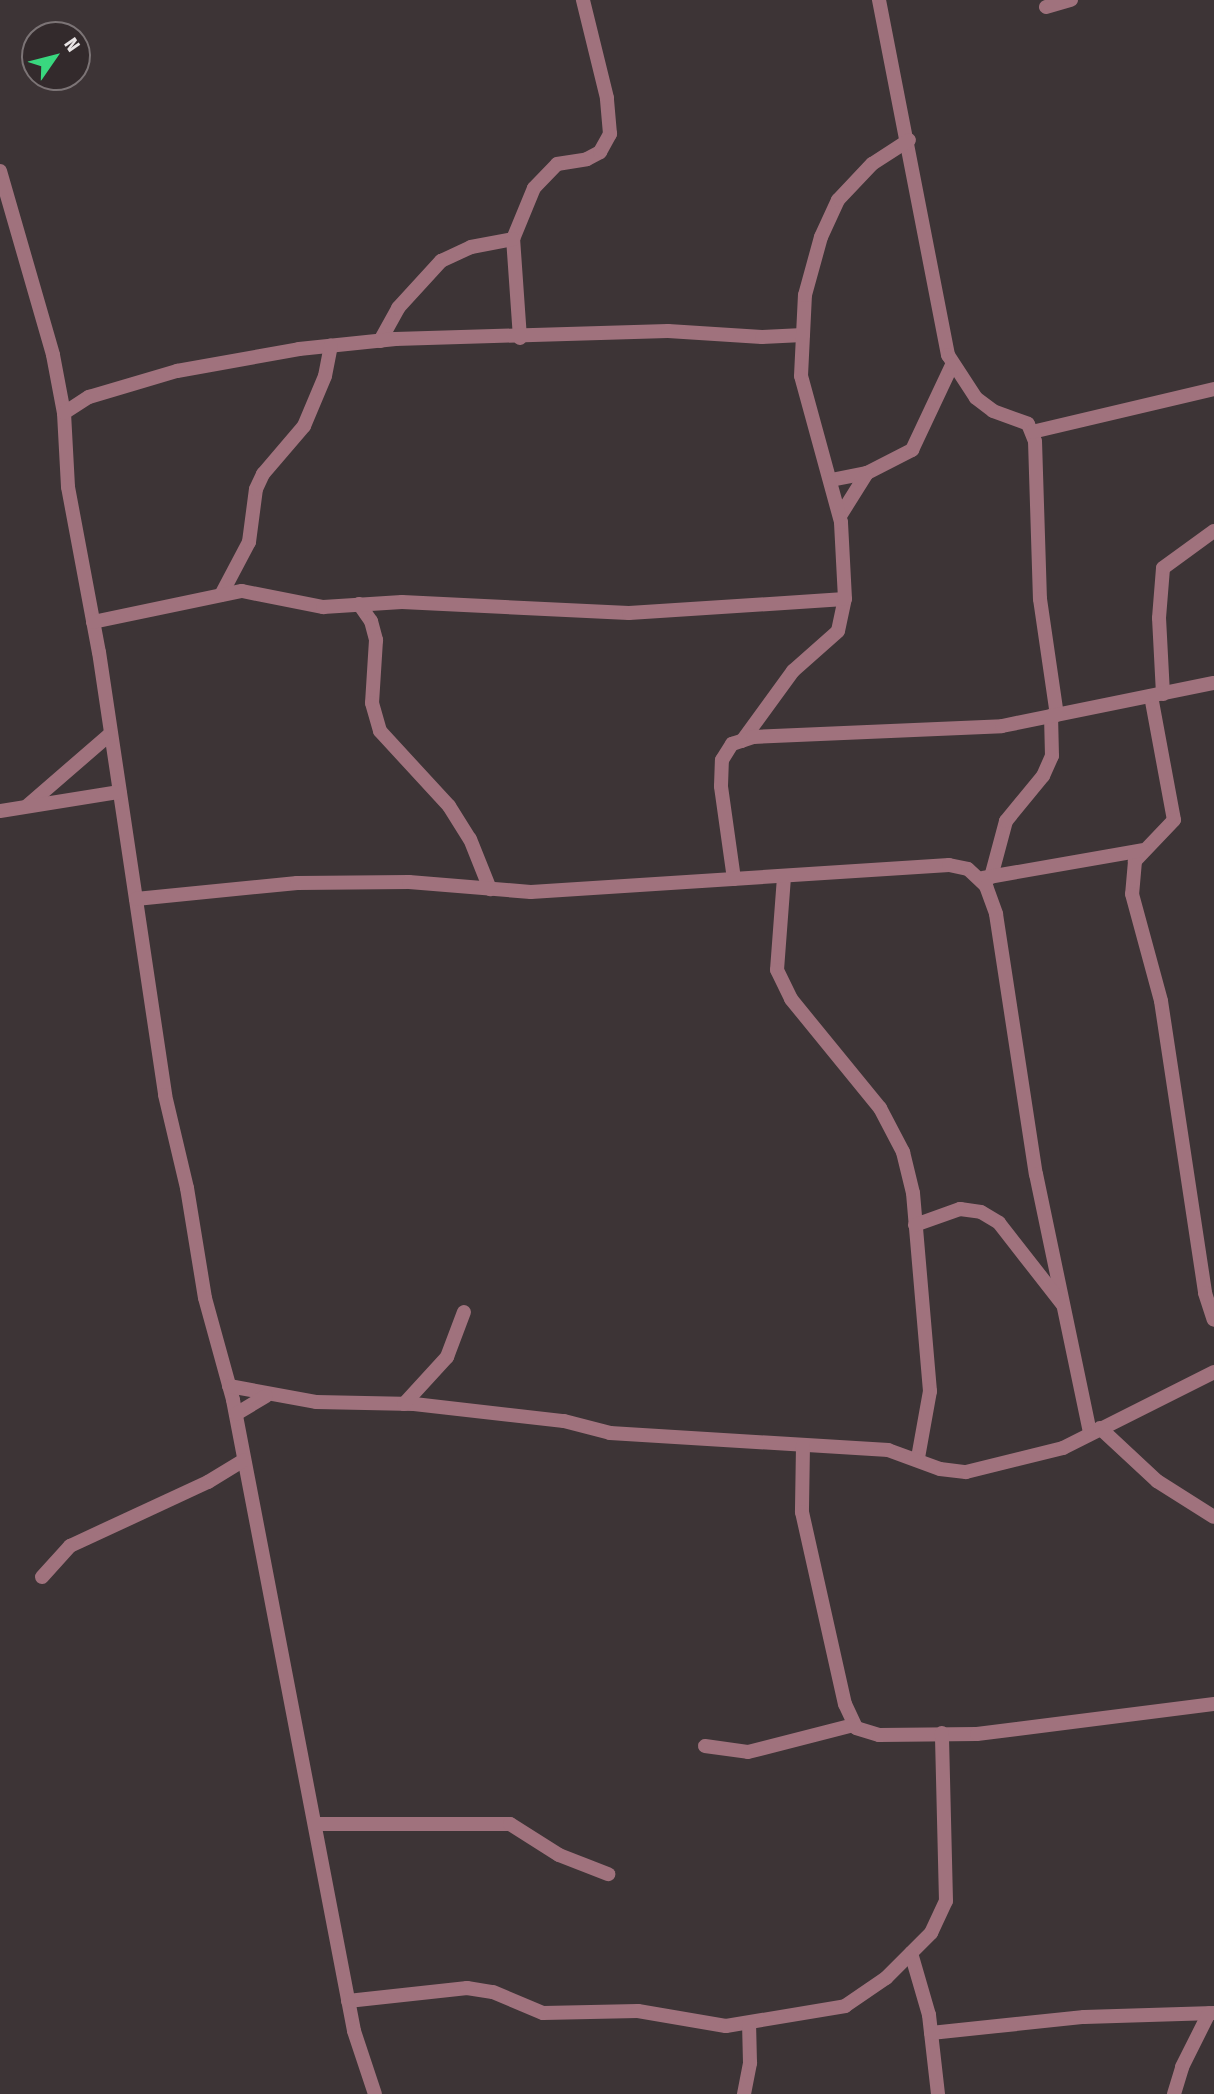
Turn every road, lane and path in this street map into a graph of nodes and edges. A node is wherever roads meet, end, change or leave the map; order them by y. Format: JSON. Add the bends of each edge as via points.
{"nodes":[{"id":1,"x":583,"y":0,"type":"edge"},
{"id":2,"x":879,"y":0,"type":"edge"},
{"id":3,"x":1071,"y":0,"type":"edge"},
{"id":4,"x":1046,"y":6,"type":"dead end"},
{"id":5,"x":909,"y":140,"type":"junction"},
{"id":6,"x":0,"y":171,"type":"edge"},
{"id":7,"x":513,"y":239,"type":"junction"},
{"id":8,"x":803,"y":335,"type":"junction"},
{"id":9,"x":520,"y":338,"type":"junction"},
{"id":10,"x":380,"y":341,"type":"junction"},
{"id":11,"x":331,"y":346,"type":"junction"},
{"id":12,"x":952,"y":365,"type":"junction"},
{"id":13,"x":1214,"y":389,"type":"edge"},
{"id":14,"x":64,"y":413,"type":"junction"},
{"id":15,"x":1032,"y":432,"type":"junction"},
{"id":16,"x":867,"y":473,"type":"junction"},
{"id":17,"x":831,"y":480,"type":"junction"},
{"id":18,"x":840,"y":516,"type":"junction"},
{"id":19,"x":1214,"y":531,"type":"edge"},
{"id":20,"x":221,"y":595,"type":"junction"},
{"id":21,"x":845,"y":599,"type":"junction"},
{"id":22,"x":359,"y":604,"type":"junction"},
{"id":23,"x":93,"y":622,"type":"junction"},
{"id":24,"x":1214,"y":683,"type":"edge"},
{"id":25,"x":1157,"y":695,"type":"junction"},
{"id":26,"x":1054,"y":715,"type":"junction"},
{"id":27,"x":110,"y":734,"type":"junction"},
{"id":28,"x":741,"y":741,"type":"junction"},
{"id":29,"x":119,"y":792,"type":"junction"},
{"id":30,"x":27,"y":806,"type":"junction"},
{"id":31,"x":0,"y":811,"type":"edge"},
{"id":32,"x":1143,"y":850,"type":"junction"},
{"id":33,"x":785,"y":877,"type":"junction"},
{"id":34,"x":986,"y":878,"type":"junction"},
{"id":35,"x":734,"y":879,"type":"junction"},
{"id":36,"x":490,"y":889,"type":"junction"},
{"id":37,"x":136,"y":900,"type":"junction"},
{"id":38,"x":915,"y":1225,"type":"junction"},
{"id":39,"x":1064,"y":1306,"type":"junction"},
{"id":40,"x":464,"y":1312,"type":"dead end"},
{"id":41,"x":1214,"y":1320,"type":"edge"},
{"id":42,"x":1214,"y":1372,"type":"edge"},
{"id":43,"x":229,"y":1386,"type":"junction"},
{"id":44,"x":266,"y":1395,"type":"junction"},
{"id":45,"x":404,"y":1404,"type":"junction"},
{"id":46,"x":236,"y":1415,"type":"junction"},
{"id":47,"x":1095,"y":1431,"type":"junction"},
{"id":48,"x":803,"y":1445,"type":"junction"},
{"id":49,"x":918,"y":1458,"type":"junction"},
{"id":50,"x":244,"y":1460,"type":"junction"},
{"id":51,"x":1214,"y":1517,"type":"edge"},
{"id":52,"x":42,"y":1577,"type":"dead end"},
{"id":53,"x":1214,"y":1704,"type":"edge"},
{"id":54,"x":854,"y":1725,"type":"junction"},
{"id":55,"x":942,"y":1733,"type":"junction"},
{"id":56,"x":705,"y":1746,"type":"dead end"},
{"id":57,"x":316,"y":1824,"type":"junction"},
{"id":58,"x":608,"y":1874,"type":"dead end"},
{"id":59,"x":911,"y":1953,"type":"junction"},
{"id":60,"x":348,"y":2001,"type":"junction"},
{"id":61,"x":1211,"y":2013,"type":"edge"},
{"id":62,"x":749,"y":2023,"type":"junction"},
{"id":63,"x":931,"y":2033,"type":"junction"},
{"id":64,"x":375,"y":2094,"type":"edge"},
{"id":65,"x":744,"y":2094,"type":"edge"},
{"id":66,"x":939,"y":2094,"type":"edge"},
{"id":67,"x":1174,"y":2094,"type":"edge"}],
"edges":[{"from":1,"to":7,"type":"street","via":[[607,98],[610,134],[600,152],[550,169],[534,188]]},
{"from":2,"to":5,"type":"street"},
{"from":3,"to":4,"type":"street"},
{"from":5,"to":8,"type":"street","via":[[872,164],[838,200],[821,237],[805,295]]},
{"from":5,"to":12,"type":"street"},
{"from":6,"to":14,"type":"street","via":[[29,259]]},
{"from":7,"to":9,"type":"street"},
{"from":7,"to":10,"type":"street","via":[[471,247],[441,261],[398,308]]},
{"from":8,"to":9,"type":"street","via":[[668,331]]},
{"from":8,"to":17,"type":"street","via":[[801,376]]},
{"from":9,"to":10,"type":"street"},
{"from":10,"to":11,"type":"street"},
{"from":11,"to":14,"type":"street","via":[[177,371],[89,397]]},
{"from":11,"to":20,"type":"street","via":[[325,376],[304,426],[263,474],[256,489],[249,542]]},
{"from":12,"to":15,"type":"street","via":[[976,398],[993,411],[1028,424]]},
{"from":12,"to":16,"type":"street","via":[[912,450]]},
{"from":13,"to":15,"type":"street"},
{"from":14,"to":23,"type":"street","via":[[68,487]]},
{"from":15,"to":26,"type":"street","via":[[1039,484],[1040,600]]},
{"from":16,"to":17,"type":"street"},
{"from":16,"to":18,"type":"street"},
{"from":17,"to":18,"type":"street"},
{"from":18,"to":21,"type":"street"},
{"from":19,"to":25,"type":"street","via":[[1163,568]]},
{"from":20,"to":22,"type":"street","via":[[242,591],[296,605]]},
{"from":20,"to":23,"type":"street"},
{"from":21,"to":22,"type":"street","via":[[629,612]]},
{"from":21,"to":28,"type":"street","via":[[838,631],[793,671]]},
{"from":22,"to":36,"type":"street","via":[[371,621],[376,640],[372,703],[380,731],[449,806],[471,839]]},
{"from":23,"to":27,"type":"street"},
{"from":24,"to":25,"type":"street"},
{"from":25,"to":26,"type":"street"},
{"from":25,"to":32,"type":"street","via":[[1175,809],[1166,833]]},
{"from":26,"to":28,"type":"street","via":[[1002,726]]},
{"from":26,"to":34,"type":"street","via":[[1052,756],[1044,776],[1006,821]]},
{"from":27,"to":29,"type":"street"},
{"from":27,"to":30,"type":"street"},
{"from":28,"to":35,"type":"street","via":[[732,744],[722,760]]},
{"from":29,"to":30,"type":"street"},
{"from":29,"to":37,"type":"street"},
{"from":30,"to":31,"type":"street"},
{"from":32,"to":34,"type":"street"},
{"from":32,"to":41,"type":"street","via":[[1135,861],[1132,894],[1161,1000],[1205,1293]]},
{"from":33,"to":34,"type":"street","via":[[948,865]]},
{"from":33,"to":35,"type":"street"},
{"from":33,"to":38,"type":"street","via":[[777,970],[791,999],[880,1108],[903,1152]]},
{"from":34,"to":39,"type":"street","via":[[996,914],[1036,1174]]},
{"from":35,"to":36,"type":"street","via":[[531,892]]},
{"from":36,"to":37,"type":"street","via":[[409,882],[297,883]]},
{"from":37,"to":43,"type":"street","via":[[165,1095],[187,1188],[205,1298]]},
{"from":38,"to":39,"type":"street","via":[[960,1209],[981,1212],[999,1223]]},
{"from":38,"to":49,"type":"street","via":[[930,1391]]},
{"from":39,"to":47,"type":"street"},
{"from":40,"to":45,"type":"street","via":[[447,1357]]},
{"from":42,"to":47,"type":"street"},
{"from":43,"to":44,"type":"street"},
{"from":43,"to":46,"type":"street"},
{"from":44,"to":45,"type":"street"},
{"from":44,"to":46,"type":"street"},
{"from":45,"to":48,"type":"street","via":[[564,1421],[610,1433]]},
{"from":46,"to":50,"type":"street"},
{"from":47,"to":49,"type":"street","via":[[1063,1448],[966,1472],[940,1469]]},
{"from":47,"to":51,"type":"street","via":[[1157,1481]]},
{"from":48,"to":49,"type":"street","via":[[888,1450]]},
{"from":48,"to":54,"type":"street","via":[[802,1512]]},
{"from":50,"to":52,"type":"street","via":[[208,1482],[70,1546]]},
{"from":50,"to":57,"type":"street"},
{"from":53,"to":55,"type":"street","via":[[977,1734]]},
{"from":54,"to":55,"type":"street","via":[[879,1735]]},
{"from":54,"to":56,"type":"street","via":[[748,1752]]},
{"from":55,"to":59,"type":"street","via":[[946,1901],[931,1933]]},
{"from":57,"to":58,"type":"street","via":[[510,1824],[559,1855]]},
{"from":57,"to":60,"type":"street"},
{"from":59,"to":62,"type":"street","via":[[845,2006]]},
{"from":59,"to":63,"type":"street"},
{"from":60,"to":62,"type":"street","via":[[432,1988],[467,1988],[493,1992],[543,2013],[638,2011],[726,2026]]},
{"from":60,"to":64,"type":"street"},
{"from":61,"to":63,"type":"street","via":[[1084,2017]]},
{"from":61,"to":67,"type":"street"},
{"from":62,"to":65,"type":"street","via":[[750,2063]]},
{"from":63,"to":66,"type":"street"}]}
